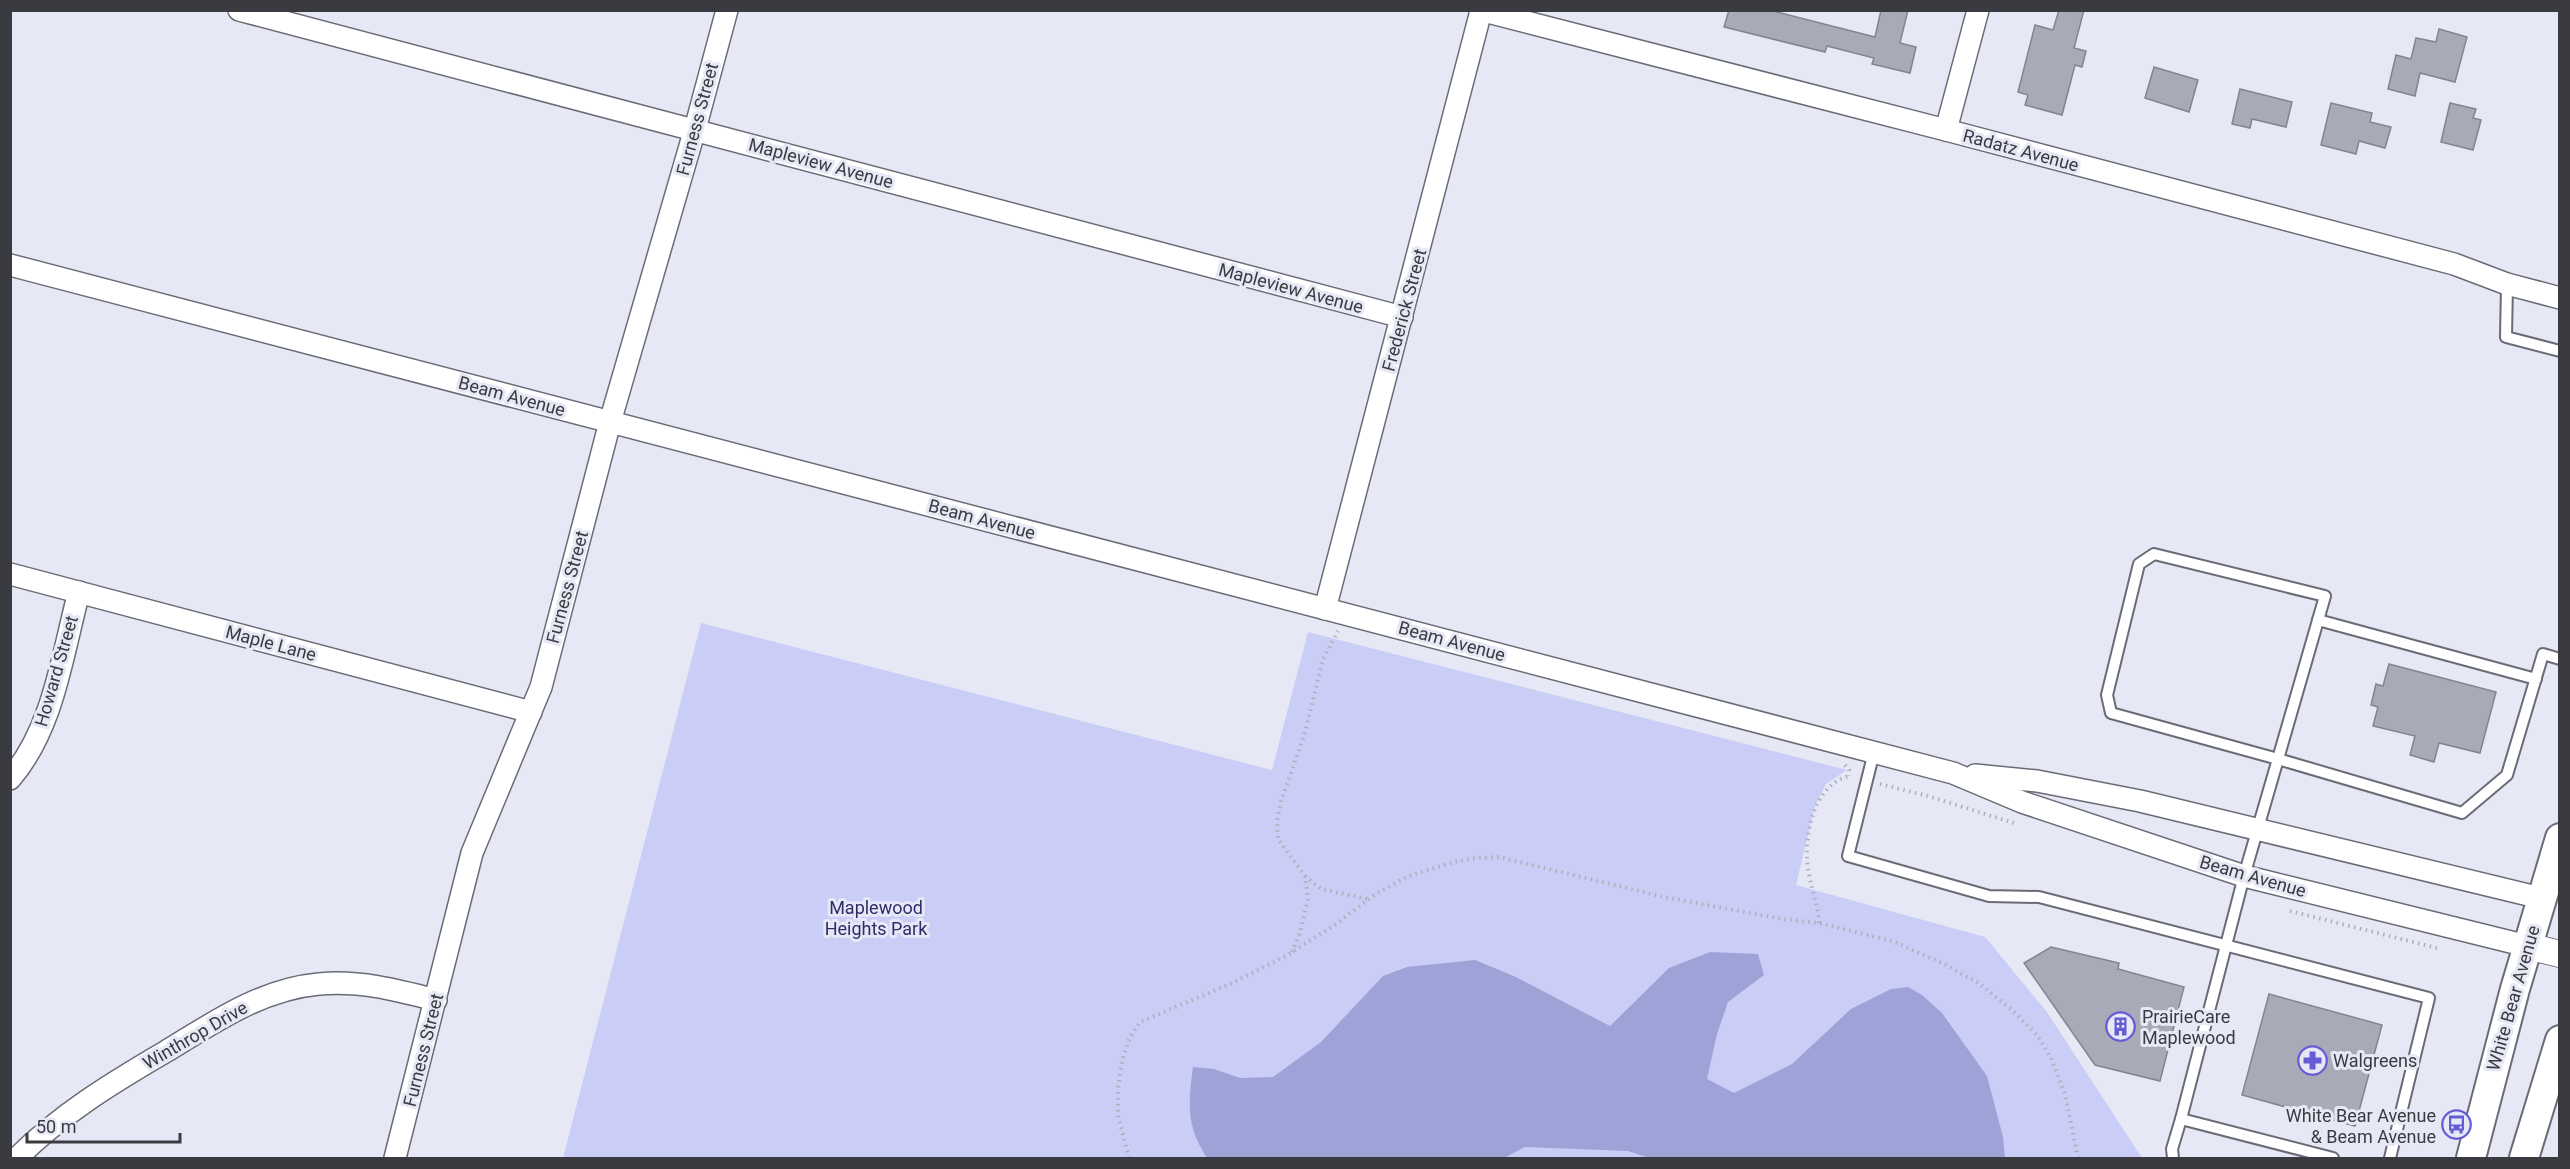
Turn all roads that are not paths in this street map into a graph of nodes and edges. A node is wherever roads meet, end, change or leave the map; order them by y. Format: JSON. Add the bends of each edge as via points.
{"nodes":[{"id":1,"x":239,"y":10,"type":"edge"},
{"id":2,"x":727,"y":10,"type":"edge"},
{"id":3,"x":1978,"y":10,"type":"edge"},
{"id":4,"x":1481,"y":11,"type":"edge"},
{"id":5,"x":695,"y":129,"type":"junction"},
{"id":6,"x":1946,"y":130,"type":"junction"},
{"id":7,"x":10,"y":265,"type":"edge"},
{"id":8,"x":2507,"y":284,"type":"junction"},
{"id":9,"x":2559,"y":298,"type":"edge"},
{"id":10,"x":1402,"y":317,"type":"junction"},
{"id":11,"x":2559,"y":351,"type":"edge"},
{"id":12,"x":610,"y":422,"type":"junction"},
{"id":13,"x":10,"y":574,"type":"edge"},
{"id":14,"x":79,"y":592,"type":"junction"},
{"id":15,"x":1325,"y":609,"type":"junction"},
{"id":16,"x":2318,"y":620,"type":"junction"},
{"id":17,"x":2559,"y":659,"type":"edge"},
{"id":18,"x":2536,"y":679,"type":"junction"},
{"id":19,"x":531,"y":712,"type":"junction"},
{"id":20,"x":1874,"y":752,"type":"junction"},
{"id":21,"x":2278,"y":759,"type":"junction"},
{"id":22,"x":1953,"y":773,"type":"junction"},
{"id":23,"x":10,"y":779,"type":"edge"},
{"id":24,"x":2258,"y":830,"type":"junction"},
{"id":25,"x":2559,"y":838,"type":"edge"},
{"id":26,"x":2244,"y":876,"type":"junction"},
{"id":27,"x":2550,"y":900,"type":"edge"},
{"id":28,"x":2226,"y":945,"type":"junction"},
{"id":29,"x":2527,"y":946,"type":"junction"},
{"id":30,"x":2559,"y":954,"type":"edge"},
{"id":31,"x":436,"y":1000,"type":"junction"},
{"id":32,"x":2559,"y":1040,"type":"edge"},
{"id":33,"x":2181,"y":1119,"type":"junction"},
{"id":34,"x":17,"y":1158,"type":"edge"},
{"id":35,"x":395,"y":1158,"type":"edge"},
{"id":36,"x":2173,"y":1158,"type":"edge"},
{"id":37,"x":2333,"y":1158,"type":"edge"},
{"id":38,"x":2390,"y":1158,"type":"edge"},
{"id":39,"x":2471,"y":1158,"type":"edge"},
{"id":40,"x":2524,"y":1158,"type":"edge"}],
"edges":[{"from":1,"to":5,"type":"street","name":"Mapleview Avenue"},
{"from":2,"to":5,"type":"street","name":"Furness Street"},
{"from":3,"to":6,"type":"street"},
{"from":4,"to":6,"type":"street","name":"Radatz Avenue"},
{"from":4,"to":10,"type":"street","name":"Frederick Street"},
{"from":5,"to":10,"type":"street","name":"Mapleview Avenue"},
{"from":5,"to":12,"type":"street","name":"Furness Street"},
{"from":6,"to":8,"type":"street","name":"Radatz Avenue","via":[[2454,264]]},
{"from":7,"to":12,"type":"street","name":"Beam Avenue"},
{"from":8,"to":9,"type":"street","name":"Radatz Avenue"},
{"from":8,"to":11,"type":"lane","via":[[2506,337]]},
{"from":10,"to":15,"type":"street","name":"Frederick Street"},
{"from":12,"to":15,"type":"street","name":"Beam Avenue"},
{"from":12,"to":19,"type":"street","name":"Furness Street","via":[[542,687]]},
{"from":13,"to":14,"type":"street","name":"Maple Lane"},
{"from":14,"to":19,"type":"street","name":"Maple Lane"},
{"from":14,"to":23,"type":"street","name":"Howard Street","via":[[42,726],[30,753]]},
{"from":15,"to":20,"type":"street","name":"Beam Avenue"},
{"from":16,"to":18,"type":"lane"},
{"from":16,"to":21,"type":"lane"},
{"from":16,"to":21,"type":"lane","via":[[2325,596],[2154,554],[2139,564],[2107,695],[2111,713]]},
{"from":17,"to":18,"type":"lane","via":[[2543,654]]},
{"from":18,"to":21,"type":"lane","via":[[2507,775],[2462,813]]},
{"from":19,"to":31,"type":"street","name":"Furness Street","via":[[472,853]]},
{"from":20,"to":22,"type":"street","name":"Beam Avenue"},
{"from":20,"to":28,"type":"lane","via":[[1848,855],[1989,896],[2038,897]]},
{"from":21,"to":24,"type":"lane"},
{"from":22,"to":24,"type":"street","name":"Beam Avenue","via":[[2037,781]]},
{"from":22,"to":26,"type":"street","name":"Beam Avenue","via":[[2022,802]]},
{"from":24,"to":26,"type":"lane"},
{"from":24,"to":27,"type":"street","name":"Beam Avenue"},
{"from":25,"to":27,"type":"main road","name":"White Bear Avenue"},
{"from":26,"to":28,"type":"lane"},
{"from":26,"to":29,"type":"street","name":"Beam Avenue"},
{"from":27,"to":29,"type":"main road","name":"White Bear Avenue"},
{"from":28,"to":33,"type":"lane"},
{"from":28,"to":38,"type":"lane","via":[[2429,998]]},
{"from":29,"to":30,"type":"street","name":"Beam Avenue"},
{"from":29,"to":39,"type":"main road","name":"White Bear Avenue"},
{"from":31,"to":34,"type":"street","name":"Winthrop Drive","via":[[356,983],[319,984],[261,998],[93,1095]]},
{"from":31,"to":35,"type":"street","name":"Furness Street"},
{"from":32,"to":40,"type":"main road"},
{"from":33,"to":36,"type":"lane"},
{"from":33,"to":37,"type":"lane"}]}
